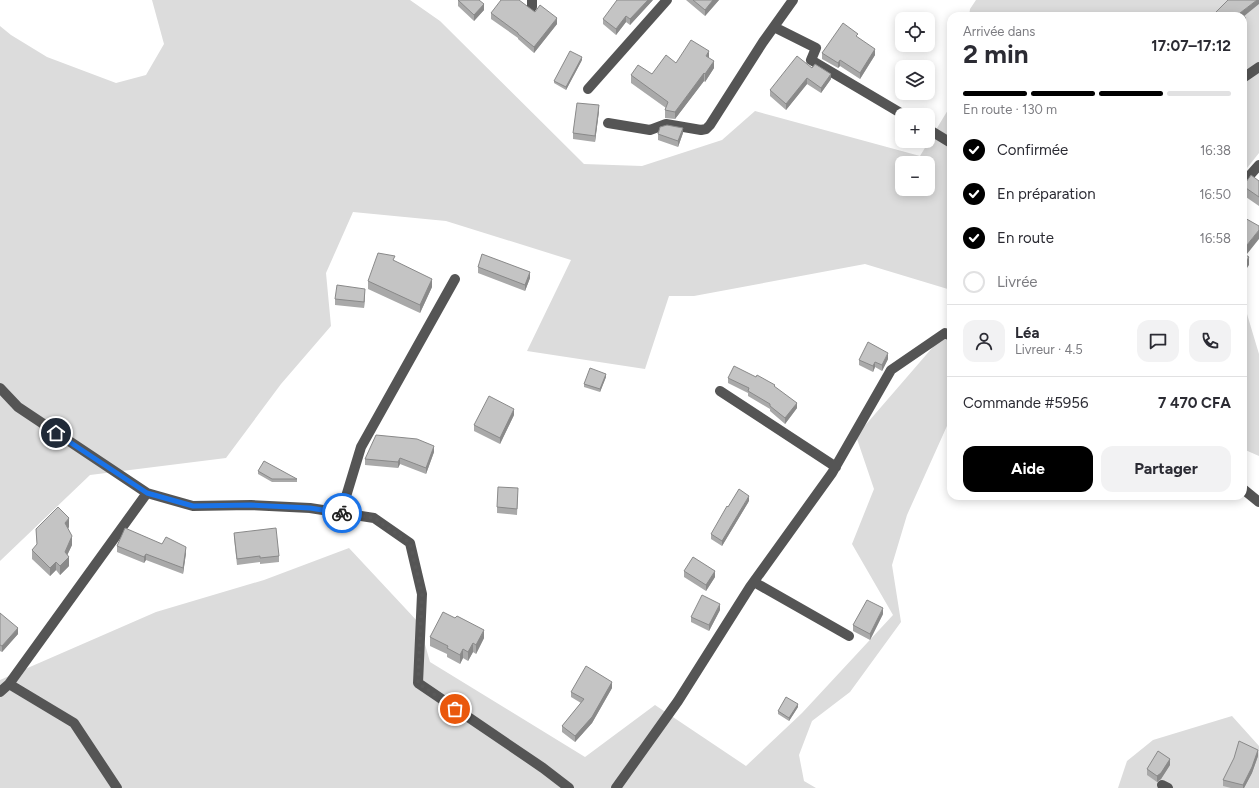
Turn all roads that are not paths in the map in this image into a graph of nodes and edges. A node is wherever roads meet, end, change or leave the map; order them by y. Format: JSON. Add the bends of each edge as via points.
{"nodes":[{"id":1,"x":667,"y":0,"type":"edge"},
{"id":2,"x":793,"y":0,"type":"edge"},
{"id":3,"x":774,"y":27,"type":"junction"},
{"id":4,"x":1259,"y":67,"type":"edge"},
{"id":5,"x":1247,"y":75,"type":"edge"},
{"id":6,"x":588,"y":89,"type":"dead end"},
{"id":7,"x":895,"y":110,"type":"edge"},
{"id":8,"x":608,"y":123,"type":"dead end"},
{"id":9,"x":935,"y":133,"type":"edge"},
{"id":10,"x":947,"y":141,"type":"edge"},
{"id":11,"x":1259,"y":166,"type":"edge"},
{"id":12,"x":1247,"y":179,"type":"edge"},
{"id":13,"x":455,"y":279,"type":"dead end"},
{"id":14,"x":947,"y":334,"type":"edge"},
{"id":15,"x":0,"y":388,"type":"edge"},
{"id":16,"x":720,"y":391,"type":"dead end"},
{"id":17,"x":836,"y":467,"type":"junction"},
{"id":18,"x":1247,"y":492,"type":"edge"},
{"id":19,"x":147,"y":493,"type":"junction"},
{"id":20,"x":1259,"y":502,"type":"edge"},
{"id":21,"x":341,"y":513,"type":"junction"},
{"id":22,"x":754,"y":582,"type":"junction"},
{"id":23,"x":849,"y":636,"type":"dead end"},
{"id":24,"x":8,"y":684,"type":"junction"},
{"id":25,"x":0,"y":692,"type":"edge"},
{"id":26,"x":117,"y":788,"type":"edge"},
{"id":27,"x":569,"y":788,"type":"edge"},
{"id":28,"x":616,"y":788,"type":"edge"}],
"edges":[{"from":1,"to":6,"type":"street"},
{"from":2,"to":3,"type":"street"},
{"from":3,"to":7,"type":"street","via":[[816,48],[811,60]]},
{"from":3,"to":8,"type":"street","via":[[706,129],[666,124],[650,130]]},
{"from":4,"to":5,"type":"street"},
{"from":9,"to":10,"type":"street"},
{"from":11,"to":12,"type":"street"},
{"from":13,"to":21,"type":"street","via":[[361,447]]},
{"from":14,"to":17,"type":"street","via":[[891,370]]},
{"from":15,"to":19,"type":"street","via":[[18,407]]},
{"from":16,"to":17,"type":"street"},
{"from":17,"to":22,"type":"street"},
{"from":18,"to":20,"type":"street"},
{"from":19,"to":21,"type":"street","via":[[193,506],[251,505],[310,508]]},
{"from":19,"to":24,"type":"street"},
{"from":21,"to":27,"type":"street","via":[[374,518],[410,543],[422,594],[418,683]]},
{"from":22,"to":23,"type":"street"},
{"from":22,"to":28,"type":"street","via":[[678,701]]},
{"from":24,"to":25,"type":"street"},
{"from":24,"to":26,"type":"street","via":[[74,723]]}]}
